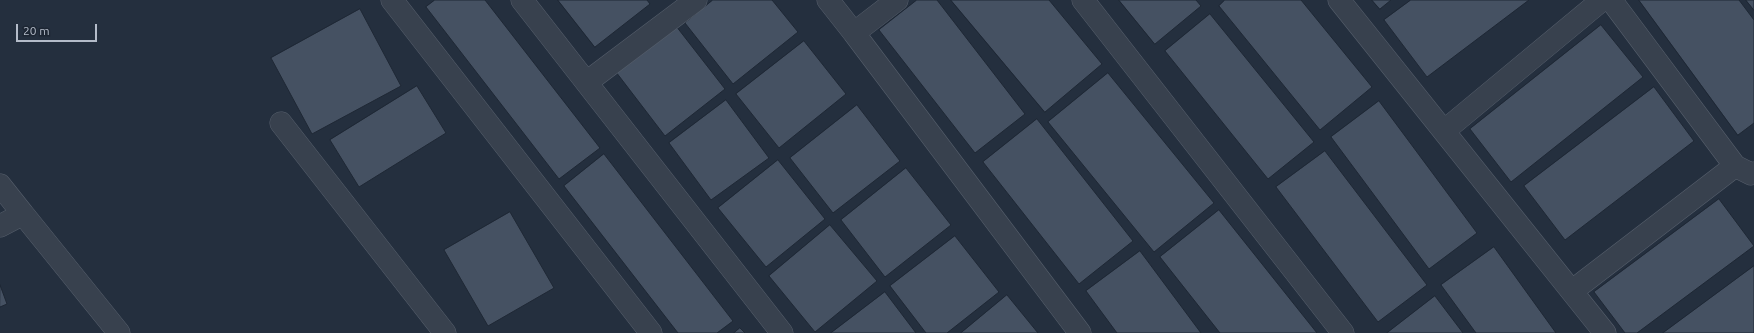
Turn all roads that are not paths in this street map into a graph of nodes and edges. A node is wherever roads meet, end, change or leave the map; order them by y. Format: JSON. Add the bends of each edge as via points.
{"nodes":[{"id":1,"x":392,"y":0,"type":"edge"},
{"id":2,"x":522,"y":0,"type":"edge"},
{"id":3,"x":696,"y":0,"type":"edge"},
{"id":4,"x":828,"y":0,"type":"edge"},
{"id":5,"x":897,"y":0,"type":"edge"},
{"id":6,"x":1083,"y":0,"type":"edge"},
{"id":7,"x":1339,"y":0,"type":"edge"},
{"id":8,"x":1602,"y":0,"type":"edge"},
{"id":9,"x":1611,"y":0,"type":"edge"},
{"id":10,"x":854,"y":33,"type":"junction"},
{"id":11,"x":588,"y":82,"type":"junction"},
{"id":12,"x":280,"y":123,"type":"dead end"},
{"id":13,"x":1444,"y":131,"type":"junction"},
{"id":14,"x":1745,"y":169,"type":"edge"},
{"id":15,"x":0,"y":184,"type":"edge"},
{"id":16,"x":23,"y":214,"type":"junction"},
{"id":17,"x":0,"y":226,"type":"edge"},
{"id":18,"x":1572,"y":291,"type":"junction"},
{"id":19,"x":118,"y":333,"type":"edge"},
{"id":20,"x":445,"y":333,"type":"edge"},
{"id":21,"x":651,"y":333,"type":"edge"},
{"id":22,"x":782,"y":333,"type":"edge"},
{"id":23,"x":1080,"y":333,"type":"edge"},
{"id":24,"x":1343,"y":333,"type":"edge"},
{"id":25,"x":1605,"y":333,"type":"edge"}],
"edges":[{"from":1,"to":21,"type":"street"},
{"from":2,"to":11,"type":"street"},
{"from":3,"to":11,"type":"street"},
{"from":4,"to":10,"type":"street"},
{"from":5,"to":10,"type":"street"},
{"from":6,"to":24,"type":"street"},
{"from":7,"to":13,"type":"street"},
{"from":8,"to":13,"type":"street"},
{"from":9,"to":14,"type":"street"},
{"from":10,"to":23,"type":"street"},
{"from":11,"to":22,"type":"street"},
{"from":12,"to":20,"type":"street"},
{"from":13,"to":18,"type":"street"},
{"from":14,"to":18,"type":"street"},
{"from":15,"to":16,"type":"street"},
{"from":16,"to":17,"type":"street"},
{"from":16,"to":19,"type":"street"},
{"from":18,"to":25,"type":"street"}]}
